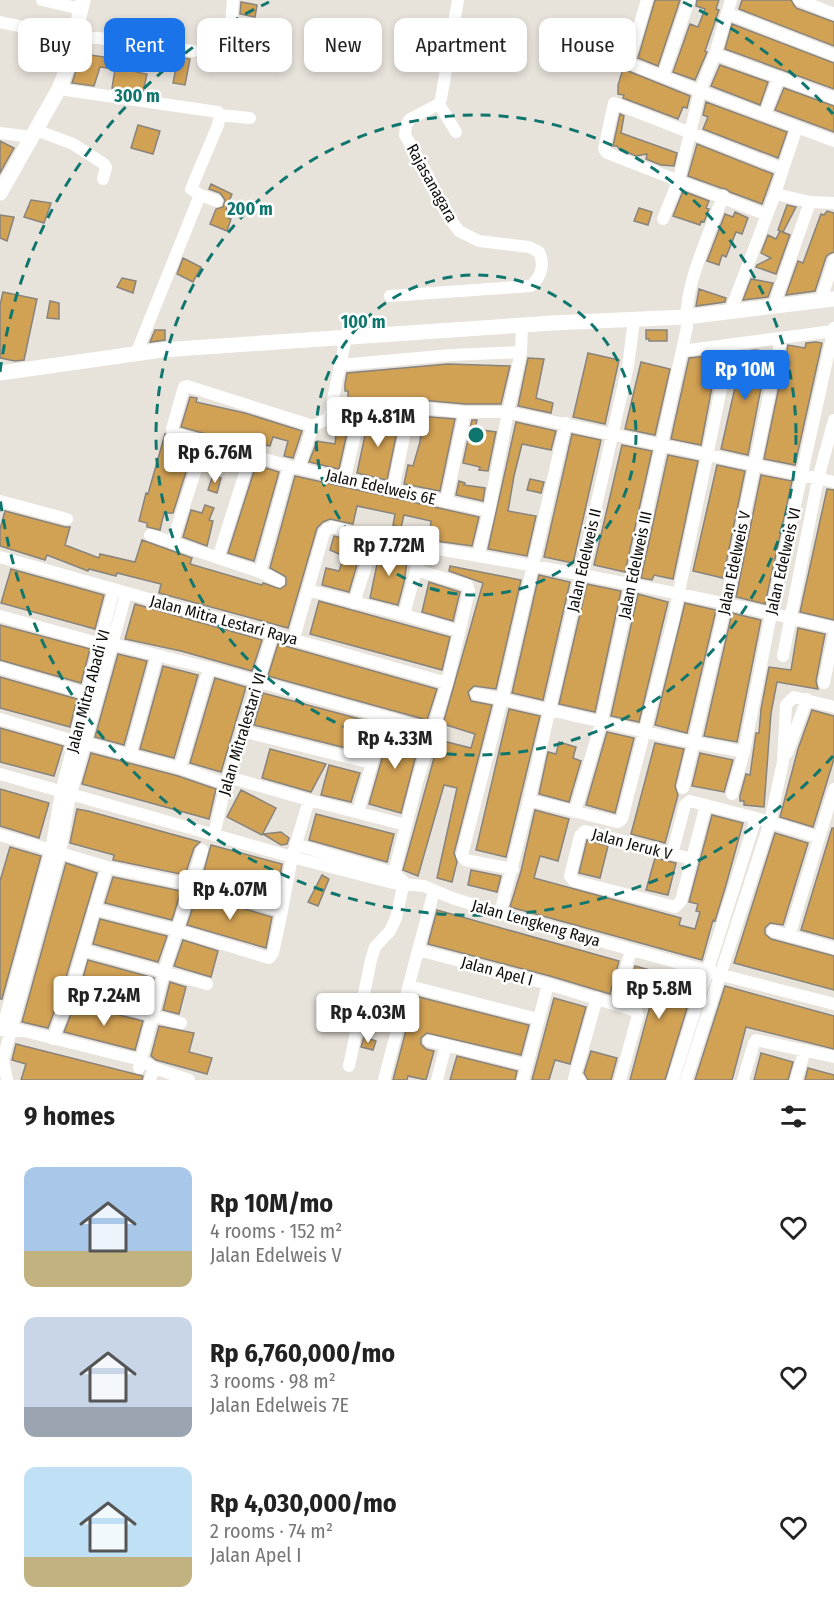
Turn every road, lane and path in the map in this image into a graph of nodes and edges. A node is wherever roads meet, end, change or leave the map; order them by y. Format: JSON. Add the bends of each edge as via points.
{"nodes":[{"id":1,"x":42,"y":0,"type":"edge"},
{"id":2,"x":233,"y":0,"type":"edge"},
{"id":3,"x":458,"y":0,"type":"edge"},
{"id":4,"x":646,"y":0,"type":"edge"},
{"id":5,"x":689,"y":0,"type":"edge"},
{"id":6,"x":731,"y":0,"type":"edge"},
{"id":7,"x":799,"y":0,"type":"edge"},
{"id":8,"x":82,"y":4,"type":"edge"},
{"id":9,"x":727,"y":13,"type":"junction"},
{"id":10,"x":834,"y":14,"type":"edge"},
{"id":11,"x":232,"y":18,"type":"edge"},
{"id":12,"x":0,"y":22,"type":"edge"},
{"id":13,"x":18,"y":26,"type":"edge"},
{"id":14,"x":92,"y":38,"type":"edge"},
{"id":15,"x":193,"y":51,"type":"dead end"},
{"id":16,"x":715,"y":54,"type":"junction"},
{"id":17,"x":834,"y":55,"type":"edge"},
{"id":18,"x":64,"y":72,"type":"edge"},
{"id":19,"x":663,"y":76,"type":"junction"},
{"id":20,"x":779,"y":77,"type":"junction"},
{"id":21,"x":59,"y":88,"type":"junction"},
{"id":22,"x":700,"y":91,"type":"junction"},
{"id":23,"x":834,"y":98,"type":"edge"},
{"id":24,"x":439,"y":104,"type":"junction"},
{"id":25,"x":765,"y":114,"type":"junction"},
{"id":26,"x":220,"y":115,"type":"junction"},
{"id":27,"x":250,"y":118,"type":"dead end"},
{"id":28,"x":797,"y":127,"type":"junction"},
{"id":29,"x":456,"y":132,"type":"dead end"},
{"id":30,"x":0,"y":133,"type":"edge"},
{"id":31,"x":691,"y":133,"type":"junction"},
{"id":32,"x":34,"y":134,"type":"junction"},
{"id":33,"x":834,"y":141,"type":"edge"},
{"id":34,"x":783,"y":169,"type":"junction"},
{"id":35,"x":103,"y":180,"type":"dead end"},
{"id":36,"x":679,"y":180,"type":"junction"},
{"id":37,"x":0,"y":193,"type":"edge"},
{"id":38,"x":775,"y":194,"type":"junction"},
{"id":39,"x":200,"y":195,"type":"junction"},
{"id":40,"x":723,"y":196,"type":"junction"},
{"id":41,"x":217,"y":201,"type":"dead end"},
{"id":42,"x":810,"y":202,"type":"junction"},
{"id":43,"x":834,"y":203,"type":"edge"},
{"id":44,"x":767,"y":215,"type":"junction"},
{"id":45,"x":663,"y":219,"type":"dead end"},
{"id":46,"x":834,"y":260,"type":"edge"},
{"id":47,"x":390,"y":296,"type":"dead end"},
{"id":48,"x":827,"y":299,"type":"edge"},
{"id":49,"x":774,"y":305,"type":"junction"},
{"id":50,"x":730,"y":312,"type":"junction"},
{"id":51,"x":686,"y":322,"type":"junction"},
{"id":52,"x":522,"y":326,"type":"junction"},
{"id":53,"x":633,"y":327,"type":"junction"},
{"id":54,"x":834,"y":329,"type":"edge"},
{"id":55,"x":346,"y":337,"type":"junction"},
{"id":56,"x":781,"y":338,"type":"junction"},
{"id":57,"x":730,"y":345,"type":"junction"},
{"id":58,"x":683,"y":347,"type":"junction"},
{"id":59,"x":521,"y":352,"type":"junction"},
{"id":60,"x":135,"y":354,"type":"junction"},
{"id":61,"x":340,"y":365,"type":"junction"},
{"id":62,"x":0,"y":374,"type":"edge"},
{"id":63,"x":410,"y":407,"type":"junction"},
{"id":64,"x":465,"y":412,"type":"junction"},
{"id":65,"x":508,"y":412,"type":"junction"},
{"id":66,"x":360,"y":413,"type":"junction"},
{"id":67,"x":329,"y":418,"type":"junction"},
{"id":68,"x":834,"y":420,"type":"edge"},
{"id":69,"x":566,"y":423,"type":"junction"},
{"id":70,"x":313,"y":426,"type":"junction"},
{"id":71,"x":612,"y":434,"type":"junction"},
{"id":72,"x":205,"y":441,"type":"junction"},
{"id":73,"x":662,"y":446,"type":"junction"},
{"id":74,"x":251,"y":454,"type":"junction"},
{"id":75,"x":707,"y":455,"type":"junction"},
{"id":76,"x":755,"y":466,"type":"junction"},
{"id":77,"x":294,"y":467,"type":"junction"},
{"id":78,"x":345,"y":478,"type":"junction"},
{"id":79,"x":810,"y":478,"type":"junction"},
{"id":80,"x":834,"y":482,"type":"edge"},
{"id":81,"x":393,"y":490,"type":"junction"},
{"id":82,"x":0,"y":501,"type":"edge"},
{"id":83,"x":446,"y":502,"type":"junction"},
{"id":84,"x":489,"y":511,"type":"junction"},
{"id":85,"x":67,"y":519,"type":"dead end"},
{"id":86,"x":150,"y":535,"type":"dead end"},
{"id":87,"x":375,"y":538,"type":"junction"},
{"id":88,"x":172,"y":543,"type":"junction"},
{"id":89,"x":432,"y":548,"type":"dead end"},
{"id":90,"x":478,"y":556,"type":"junction"},
{"id":91,"x":218,"y":558,"type":"junction"},
{"id":92,"x":1,"y":562,"type":"edge"},
{"id":93,"x":532,"y":564,"type":"junction"},
{"id":94,"x":416,"y":570,"type":"junction"},
{"id":95,"x":260,"y":572,"type":"junction"},
{"id":96,"x":581,"y":574,"type":"junction"},
{"id":97,"x":279,"y":581,"type":"dead end"},
{"id":98,"x":631,"y":584,"type":"junction"},
{"id":99,"x":308,"y":590,"type":"junction"},
{"id":100,"x":120,"y":591,"type":"junction"},
{"id":101,"x":678,"y":593,"type":"junction"},
{"id":102,"x":354,"y":603,"type":"junction"},
{"id":103,"x":726,"y":603,"type":"junction"},
{"id":104,"x":0,"y":615,"type":"edge"},
{"id":105,"x":404,"y":615,"type":"junction"},
{"id":106,"x":780,"y":616,"type":"junction"},
{"id":107,"x":834,"y":628,"type":"edge"},
{"id":108,"x":459,"y":631,"type":"junction"},
{"id":109,"x":273,"y":633,"type":"junction"},
{"id":110,"x":834,"y":634,"type":"edge"},
{"id":111,"x":294,"y":638,"type":"junction"},
{"id":112,"x":106,"y":644,"type":"junction"},
{"id":113,"x":157,"y":656,"type":"junction"},
{"id":114,"x":783,"y":656,"type":"dead end"},
{"id":115,"x":0,"y":668,"type":"edge"},
{"id":116,"x":209,"y":668,"type":"junction"},
{"id":117,"x":259,"y":681,"type":"junction"},
{"id":118,"x":447,"y":683,"type":"junction"},
{"id":119,"x":824,"y":683,"type":"dead end"},
{"id":120,"x":88,"y":694,"type":"junction"},
{"id":121,"x":476,"y":694,"type":"dead end"},
{"id":122,"x":502,"y":699,"type":"junction"},
{"id":123,"x":807,"y":699,"type":"junction"},
{"id":124,"x":834,"y":707,"type":"edge"},
{"id":125,"x":550,"y":709,"type":"junction"},
{"id":126,"x":385,"y":717,"type":"junction"},
{"id":127,"x":0,"y":719,"type":"edge"},
{"id":128,"x":601,"y":723,"type":"junction"},
{"id":129,"x":432,"y":730,"type":"junction"},
{"id":130,"x":242,"y":731,"type":"junction"},
{"id":131,"x":645,"y":732,"type":"junction"},
{"id":132,"x":80,"y":742,"type":"junction"},
{"id":133,"x":693,"y":742,"type":"junction"},
{"id":134,"x":744,"y":752,"type":"junction"},
{"id":135,"x":130,"y":755,"type":"junction"},
{"id":136,"x":783,"y":762,"type":"junction"},
{"id":137,"x":371,"y":763,"type":"junction"},
{"id":138,"x":180,"y":768,"type":"junction"},
{"id":139,"x":0,"y":774,"type":"edge"},
{"id":140,"x":227,"y":780,"type":"junction"},
{"id":141,"x":683,"y":788,"type":"dead end"},
{"id":142,"x":834,"y":789,"type":"edge"},
{"id":143,"x":66,"y":793,"type":"junction"},
{"id":144,"x":732,"y":794,"type":"dead end"},
{"id":145,"x":309,"y":800,"type":"junction"},
{"id":146,"x":530,"y":800,"type":"junction"},
{"id":147,"x":706,"y":805,"type":"junction"},
{"id":148,"x":358,"y":812,"type":"junction"},
{"id":149,"x":575,"y":812,"type":"junction"},
{"id":150,"x":763,"y":820,"type":"junction"},
{"id":151,"x":406,"y":825,"type":"junction"},
{"id":152,"x":214,"y":835,"type":"junction"},
{"id":153,"x":818,"y":837,"type":"junction"},
{"id":154,"x":1,"y":839,"type":"edge"},
{"id":155,"x":202,"y":849,"type":"dead end"},
{"id":156,"x":55,"y":851,"type":"junction"},
{"id":157,"x":295,"y":851,"type":"junction"},
{"id":158,"x":672,"y":854,"type":"junction"},
{"id":159,"x":692,"y":859,"type":"junction"},
{"id":160,"x":107,"y":867,"type":"junction"},
{"id":161,"x":513,"y":869,"type":"junction"},
{"id":162,"x":394,"y":873,"type":"junction"},
{"id":163,"x":191,"y":885,"type":"junction"},
{"id":164,"x":419,"y":886,"type":"junction"},
{"id":165,"x":94,"y":909,"type":"junction"},
{"id":166,"x":282,"y":911,"type":"junction"},
{"id":167,"x":500,"y":913,"type":"junction"},
{"id":168,"x":177,"y":930,"type":"junction"},
{"id":169,"x":773,"y":931,"type":"dead end"},
{"id":170,"x":789,"y":936,"type":"junction"},
{"id":171,"x":834,"y":948,"type":"edge"},
{"id":172,"x":83,"y":950,"type":"junction"},
{"id":173,"x":418,"y":950,"type":"junction"},
{"id":174,"x":632,"y":950,"type":"junction"},
{"id":175,"x":164,"y":972,"type":"junction"},
{"id":176,"x":714,"y":972,"type":"junction"},
{"id":177,"x":207,"y":984,"type":"dead end"},
{"id":178,"x":548,"y":984,"type":"junction"},
{"id":179,"x":409,"y":986,"type":"junction"},
{"id":180,"x":70,"y":994,"type":"junction"},
{"id":181,"x":597,"y":998,"type":"junction"},
{"id":182,"x":616,"y":1004,"type":"junction"},
{"id":183,"x":834,"y":1004,"type":"edge"},
{"id":184,"x":153,"y":1016,"type":"junction"},
{"id":185,"x":538,"y":1020,"type":"junction"},
{"id":186,"x":181,"y":1023,"type":"dead end"},
{"id":187,"x":6,"y":1031,"type":"edge"},
{"id":188,"x":53,"y":1039,"type":"junction"},
{"id":189,"x":429,"y":1041,"type":"dead end"},
{"id":190,"x":446,"y":1045,"type":"junction"},
{"id":191,"x":805,"y":1050,"type":"junction"},
{"id":192,"x":834,"y":1057,"type":"edge"},
{"id":193,"x":527,"y":1065,"type":"junction"},
{"id":194,"x":349,"y":1066,"type":"dead end"},
{"id":195,"x":146,"y":1069,"type":"edge"},
{"id":196,"x":7,"y":1080,"type":"edge"},
{"id":197,"x":189,"y":1080,"type":"edge"},
{"id":198,"x":384,"y":1080,"type":"edge"},
{"id":199,"x":437,"y":1080,"type":"edge"},
{"id":200,"x":523,"y":1080,"type":"edge"},
{"id":201,"x":580,"y":1080,"type":"edge"},
{"id":202,"x":620,"y":1080,"type":"edge"},
{"id":203,"x":673,"y":1080,"type":"edge"},
{"id":204,"x":686,"y":1080,"type":"edge"},
{"id":205,"x":743,"y":1080,"type":"edge"},
{"id":206,"x":796,"y":1080,"type":"edge"}],
"edges":[{"from":1,"to":8,"type":"street"},
{"from":2,"to":11,"type":"street"},
{"from":3,"to":24,"type":"street"},
{"from":4,"to":19,"type":"street","via":[[628,62]]},
{"from":5,"to":19,"type":"street"},
{"from":6,"to":9,"type":"street"},
{"from":7,"to":10,"type":"street"},
{"from":9,"to":16,"type":"street"},
{"from":9,"to":17,"type":"street"},
{"from":12,"to":13,"type":"street"},
{"from":14,"to":15,"type":"street"},
{"from":16,"to":20,"type":"street"},
{"from":16,"to":22,"type":"street"},
{"from":18,"to":21,"type":"street"},
{"from":19,"to":22,"type":"street"},
{"from":20,"to":23,"type":"street"},
{"from":20,"to":25,"type":"street"},
{"from":21,"to":26,"type":"street"},
{"from":21,"to":32,"type":"street"},
{"from":22,"to":25,"type":"street"},
{"from":22,"to":31,"type":"street"},
{"from":24,"to":29,"type":"street"},
{"from":24,"to":47,"type":"street","name":"Rajasanagara","via":[[410,119],[405,135],[447,215],[459,231],[479,241],[529,247],[539,252],[542,267],[538,280],[531,286]]},
{"from":25,"to":28,"type":"street"},
{"from":26,"to":27,"type":"street"},
{"from":26,"to":39,"type":"street","via":[[191,189]]},
{"from":28,"to":33,"type":"street"},
{"from":28,"to":34,"type":"street"},
{"from":30,"to":32,"type":"street"},
{"from":31,"to":34,"type":"street"},
{"from":31,"to":36,"type":"street"},
{"from":31,"to":36,"type":"street","via":[[614,104],[604,149],[607,153]]},
{"from":32,"to":35,"type":"street","via":[[73,144],[104,164]]},
{"from":32,"to":37,"type":"street"},
{"from":34,"to":38,"type":"street"},
{"from":36,"to":40,"type":"street"},
{"from":36,"to":45,"type":"street"},
{"from":38,"to":42,"type":"street"},
{"from":38,"to":44,"type":"street"},
{"from":39,"to":41,"type":"street"},
{"from":39,"to":60,"type":"street"},
{"from":40,"to":44,"type":"street"},
{"from":40,"to":51,"type":"street","name":"Jalan Edelweis III","via":[[691,284]]},
{"from":42,"to":43,"type":"street"},
{"from":42,"to":49,"type":"street"},
{"from":44,"to":50,"type":"street"},
{"from":46,"to":48,"type":"street"},
{"from":48,"to":49,"type":"street"},
{"from":49,"to":50,"type":"street"},
{"from":50,"to":51,"type":"street"},
{"from":51,"to":53,"type":"street"},
{"from":51,"to":58,"type":"street","name":"Jalan Edelweis III"},
{"from":52,"to":53,"type":"street","via":[[552,323]]},
{"from":52,"to":55,"type":"street"},
{"from":52,"to":59,"type":"street"},
{"from":53,"to":71,"type":"street","name":"Jalan Edelweis II"},
{"from":54,"to":56,"type":"street"},
{"from":54,"to":79,"type":"street","name":"Jalan Edelweis VI"},
{"from":55,"to":60,"type":"street"},
{"from":55,"to":61,"type":"street"},
{"from":56,"to":57,"type":"street"},
{"from":56,"to":76,"type":"street","name":"Jalan Edelweis V"},
{"from":57,"to":58,"type":"street"},
{"from":57,"to":75,"type":"street"},
{"from":58,"to":73,"type":"street","name":"Jalan Edelweis III"},
{"from":59,"to":61,"type":"street"},
{"from":59,"to":65,"type":"street"},
{"from":60,"to":62,"type":"street"},
{"from":61,"to":67,"type":"street"},
{"from":63,"to":64,"type":"street"},
{"from":63,"to":66,"type":"street"},
{"from":63,"to":81,"type":"street"},
{"from":64,"to":65,"type":"street"},
{"from":64,"to":83,"type":"street"},
{"from":65,"to":69,"type":"street"},
{"from":65,"to":84,"type":"street"},
{"from":66,"to":67,"type":"street"},
{"from":66,"to":78,"type":"street"},
{"from":67,"to":70,"type":"street"},
{"from":68,"to":79,"type":"street"},
{"from":69,"to":71,"type":"street"},
{"from":69,"to":93,"type":"street"},
{"from":70,"to":72,"type":"street","name":"Jalan Edelweis 6E","via":[[184,387],[172,429],[174,433]]},
{"from":70,"to":77,"type":"street"},
{"from":71,"to":73,"type":"street"},
{"from":71,"to":96,"type":"street","name":"Jalan Edelweis II"},
{"from":72,"to":74,"type":"street","name":"Jalan Edelweis 6E"},
{"from":72,"to":88,"type":"street"},
{"from":73,"to":75,"type":"street"},
{"from":73,"to":98,"type":"street","name":"Jalan Edelweis III"},
{"from":74,"to":77,"type":"street","name":"Jalan Edelweis 6E"},
{"from":74,"to":91,"type":"street"},
{"from":75,"to":76,"type":"street"},
{"from":75,"to":101,"type":"street"},
{"from":76,"to":79,"type":"street"},
{"from":76,"to":103,"type":"street","name":"Jalan Edelweis V"},
{"from":77,"to":78,"type":"street","name":"Jalan Edelweis 6E"},
{"from":77,"to":95,"type":"street"},
{"from":78,"to":81,"type":"street","name":"Jalan Edelweis 6E"},
{"from":79,"to":80,"type":"street"},
{"from":79,"to":106,"type":"street"},
{"from":79,"to":106,"type":"street","name":"Jalan Edelweis VI"},
{"from":81,"to":83,"type":"street","name":"Jalan Edelweis 6E"},
{"from":82,"to":85,"type":"street"},
{"from":83,"to":84,"type":"street","name":"Jalan Edelweis 6E"},
{"from":84,"to":90,"type":"street"},
{"from":86,"to":88,"type":"street"},
{"from":87,"to":94,"type":"street","via":[[413,549],[417,555]]},
{"from":87,"to":99,"type":"street","via":[[332,526],[327,529]]},
{"from":87,"to":102,"type":"street"},
{"from":88,"to":91,"type":"street"},
{"from":89,"to":90,"type":"street"},
{"from":90,"to":93,"type":"street"},
{"from":91,"to":95,"type":"street"},
{"from":92,"to":100,"type":"street","name":"Jalan Mitra Lestari Raya"},
{"from":93,"to":96,"type":"street"},
{"from":93,"to":122,"type":"street"},
{"from":94,"to":105,"type":"street"},
{"from":94,"to":108,"type":"street","via":[[469,588]]},
{"from":95,"to":97,"type":"street"},
{"from":96,"to":98,"type":"street"},
{"from":96,"to":125,"type":"street","name":"Jalan Edelweis II"},
{"from":98,"to":101,"type":"street"},
{"from":98,"to":128,"type":"street","name":"Jalan Edelweis III"},
{"from":99,"to":102,"type":"street"},
{"from":99,"to":111,"type":"street"},
{"from":100,"to":109,"type":"street","name":"Jalan Mitra Lestari Raya"},
{"from":100,"to":112,"type":"street"},
{"from":101,"to":103,"type":"street"},
{"from":101,"to":131,"type":"street"},
{"from":102,"to":105,"type":"street"},
{"from":103,"to":106,"type":"street"},
{"from":103,"to":133,"type":"street","name":"Jalan Edelweis V"},
{"from":104,"to":112,"type":"street"},
{"from":105,"to":108,"type":"street"},
{"from":106,"to":107,"type":"street"},
{"from":106,"to":114,"type":"street"},
{"from":106,"to":134,"type":"street","name":"Jalan Edelweis VI"},
{"from":108,"to":118,"type":"street"},
{"from":109,"to":111,"type":"street","name":"Jalan Mitra Lestari Raya"},
{"from":109,"to":117,"type":"street","name":"Jalan Mitralestari VI"},
{"from":110,"to":119,"type":"street"},
{"from":111,"to":118,"type":"street","name":"Jalan Mitra Lestari Raya"},
{"from":112,"to":113,"type":"street"},
{"from":112,"to":120,"type":"street","name":"Jalan Mitra Abadi VI"},
{"from":112,"to":132,"type":"street"},
{"from":113,"to":116,"type":"street"},
{"from":113,"to":135,"type":"street"},
{"from":115,"to":120,"type":"street"},
{"from":116,"to":117,"type":"street"},
{"from":116,"to":138,"type":"street"},
{"from":117,"to":126,"type":"street"},
{"from":117,"to":130,"type":"street","name":"Jalan Mitralestari VI"},
{"from":118,"to":129,"type":"street"},
{"from":120,"to":132,"type":"street","name":"Jalan Mitra Abadi VI"},
{"from":121,"to":122,"type":"street"},
{"from":122,"to":125,"type":"street"},
{"from":122,"to":161,"type":"street","via":[[462,855],[474,863]]},
{"from":123,"to":124,"type":"street"},
{"from":123,"to":136,"type":"street"},
{"from":123,"to":136,"type":"street","via":[[794,697],[786,705]]},
{"from":125,"to":128,"type":"street"},
{"from":125,"to":146,"type":"street","name":"Jalan Edelweis II"},
{"from":126,"to":129,"type":"street"},
{"from":126,"to":137,"type":"street"},
{"from":127,"to":132,"type":"street"},
{"from":128,"to":131,"type":"street"},
{"from":128,"to":149,"type":"street","name":"Jalan Edelweis III"},
{"from":129,"to":151,"type":"street"},
{"from":130,"to":137,"type":"street"},
{"from":130,"to":140,"type":"street","name":"Jalan Mitralestari VI"},
{"from":131,"to":133,"type":"street"},
{"from":131,"to":149,"type":"street","via":[[622,819],[618,822]]},
{"from":132,"to":135,"type":"street"},
{"from":132,"to":143,"type":"street"},
{"from":133,"to":134,"type":"street"},
{"from":133,"to":141,"type":"street","name":"Jalan Edelweis V"},
{"from":134,"to":144,"type":"street","name":"Jalan Edelweis VI"},
{"from":135,"to":138,"type":"street"},
{"from":136,"to":150,"type":"street"},
{"from":137,"to":148,"type":"street"},
{"from":138,"to":140,"type":"street"},
{"from":139,"to":143,"type":"street"},
{"from":140,"to":145,"type":"street"},
{"from":140,"to":152,"type":"street","name":"Jalan Mitralestari VI"},
{"from":142,"to":153,"type":"street"},
{"from":143,"to":152,"type":"street"},
{"from":143,"to":156,"type":"street"},
{"from":145,"to":148,"type":"street"},
{"from":145,"to":157,"type":"street"},
{"from":146,"to":149,"type":"street"},
{"from":146,"to":161,"type":"street","name":"Jalan Edelweis II"},
{"from":147,"to":150,"type":"street"},
{"from":147,"to":158,"type":"street","via":[[690,801],[685,805]]},
{"from":147,"to":159,"type":"street"},
{"from":148,"to":151,"type":"street"},
{"from":150,"to":153,"type":"street"},
{"from":150,"to":176,"type":"street"},
{"from":151,"to":162,"type":"street"},
{"from":152,"to":157,"type":"street"},
{"from":153,"to":170,"type":"street"},
{"from":154,"to":156,"type":"street"},
{"from":155,"to":163,"type":"street"},
{"from":156,"to":160,"type":"street"},
{"from":156,"to":187,"type":"street"},
{"from":157,"to":162,"type":"street"},
{"from":157,"to":164,"type":"street","via":[[393,883]]},
{"from":157,"to":166,"type":"street"},
{"from":158,"to":159,"type":"street","name":"Jalan Jeruk V"},
{"from":158,"to":159,"type":"street","name":"Jalan Jeruk V","via":[[585,831],[580,836],[570,876],[574,881],[675,907],[681,901]]},
{"from":160,"to":163,"type":"street"},
{"from":160,"to":165,"type":"street"},
{"from":161,"to":167,"type":"street","name":"Jalan Edelweis II"},
{"from":162,"to":164,"type":"street"},
{"from":163,"to":166,"type":"street"},
{"from":163,"to":168,"type":"street"},
{"from":164,"to":167,"type":"street","name":"Jalan Lengkeng Raya"},
{"from":164,"to":173,"type":"street"},
{"from":164,"to":194,"type":"street","via":[[375,947]]},
{"from":165,"to":168,"type":"street"},
{"from":165,"to":172,"type":"street"},
{"from":166,"to":168,"type":"street","via":[[269,958]]},
{"from":167,"to":174,"type":"street","name":"Jalan Lengkeng Raya"},
{"from":168,"to":175,"type":"street"},
{"from":169,"to":170,"type":"street"},
{"from":170,"to":171,"type":"street"},
{"from":172,"to":175,"type":"street"},
{"from":172,"to":180,"type":"street"},
{"from":173,"to":178,"type":"street","name":"Jalan Apel I"},
{"from":173,"to":179,"type":"street"},
{"from":174,"to":176,"type":"street","name":"Jalan Lengkeng Raya"},
{"from":174,"to":182,"type":"street"},
{"from":175,"to":177,"type":"street"},
{"from":175,"to":184,"type":"street"},
{"from":176,"to":183,"type":"street","name":"Jalan Lengkeng Raya"},
{"from":176,"to":203,"type":"street"},
{"from":176,"to":204,"type":"street"},
{"from":178,"to":181,"type":"street","name":"Jalan Apel I"},
{"from":178,"to":185,"type":"street"},
{"from":179,"to":185,"type":"street"},
{"from":179,"to":198,"type":"street"},
{"from":180,"to":184,"type":"street"},
{"from":180,"to":188,"type":"street"},
{"from":181,"to":182,"type":"street","name":"Jalan Apel I"},
{"from":181,"to":201,"type":"street","via":[[574,1078]]},
{"from":182,"to":202,"type":"street","name":"Jalan Apel I","via":[[633,1009],[638,1015]]},
{"from":184,"to":186,"type":"street"},
{"from":184,"to":195,"type":"street"},
{"from":185,"to":193,"type":"street"},
{"from":187,"to":188,"type":"street","via":[[20,1030]]},
{"from":187,"to":195,"type":"street","via":[[18,1038]]},
{"from":187,"to":196,"type":"street","via":[[3,1059]]},
{"from":188,"to":195,"type":"street"},
{"from":189,"to":190,"type":"street"},
{"from":190,"to":193,"type":"street"},
{"from":190,"to":199,"type":"street"},
{"from":191,"to":192,"type":"street"},
{"from":191,"to":205,"type":"street","via":[[760,1040],[754,1043]]},
{"from":191,"to":206,"type":"street"},
{"from":193,"to":200,"type":"street"},
{"from":195,"to":197,"type":"street"}]}
